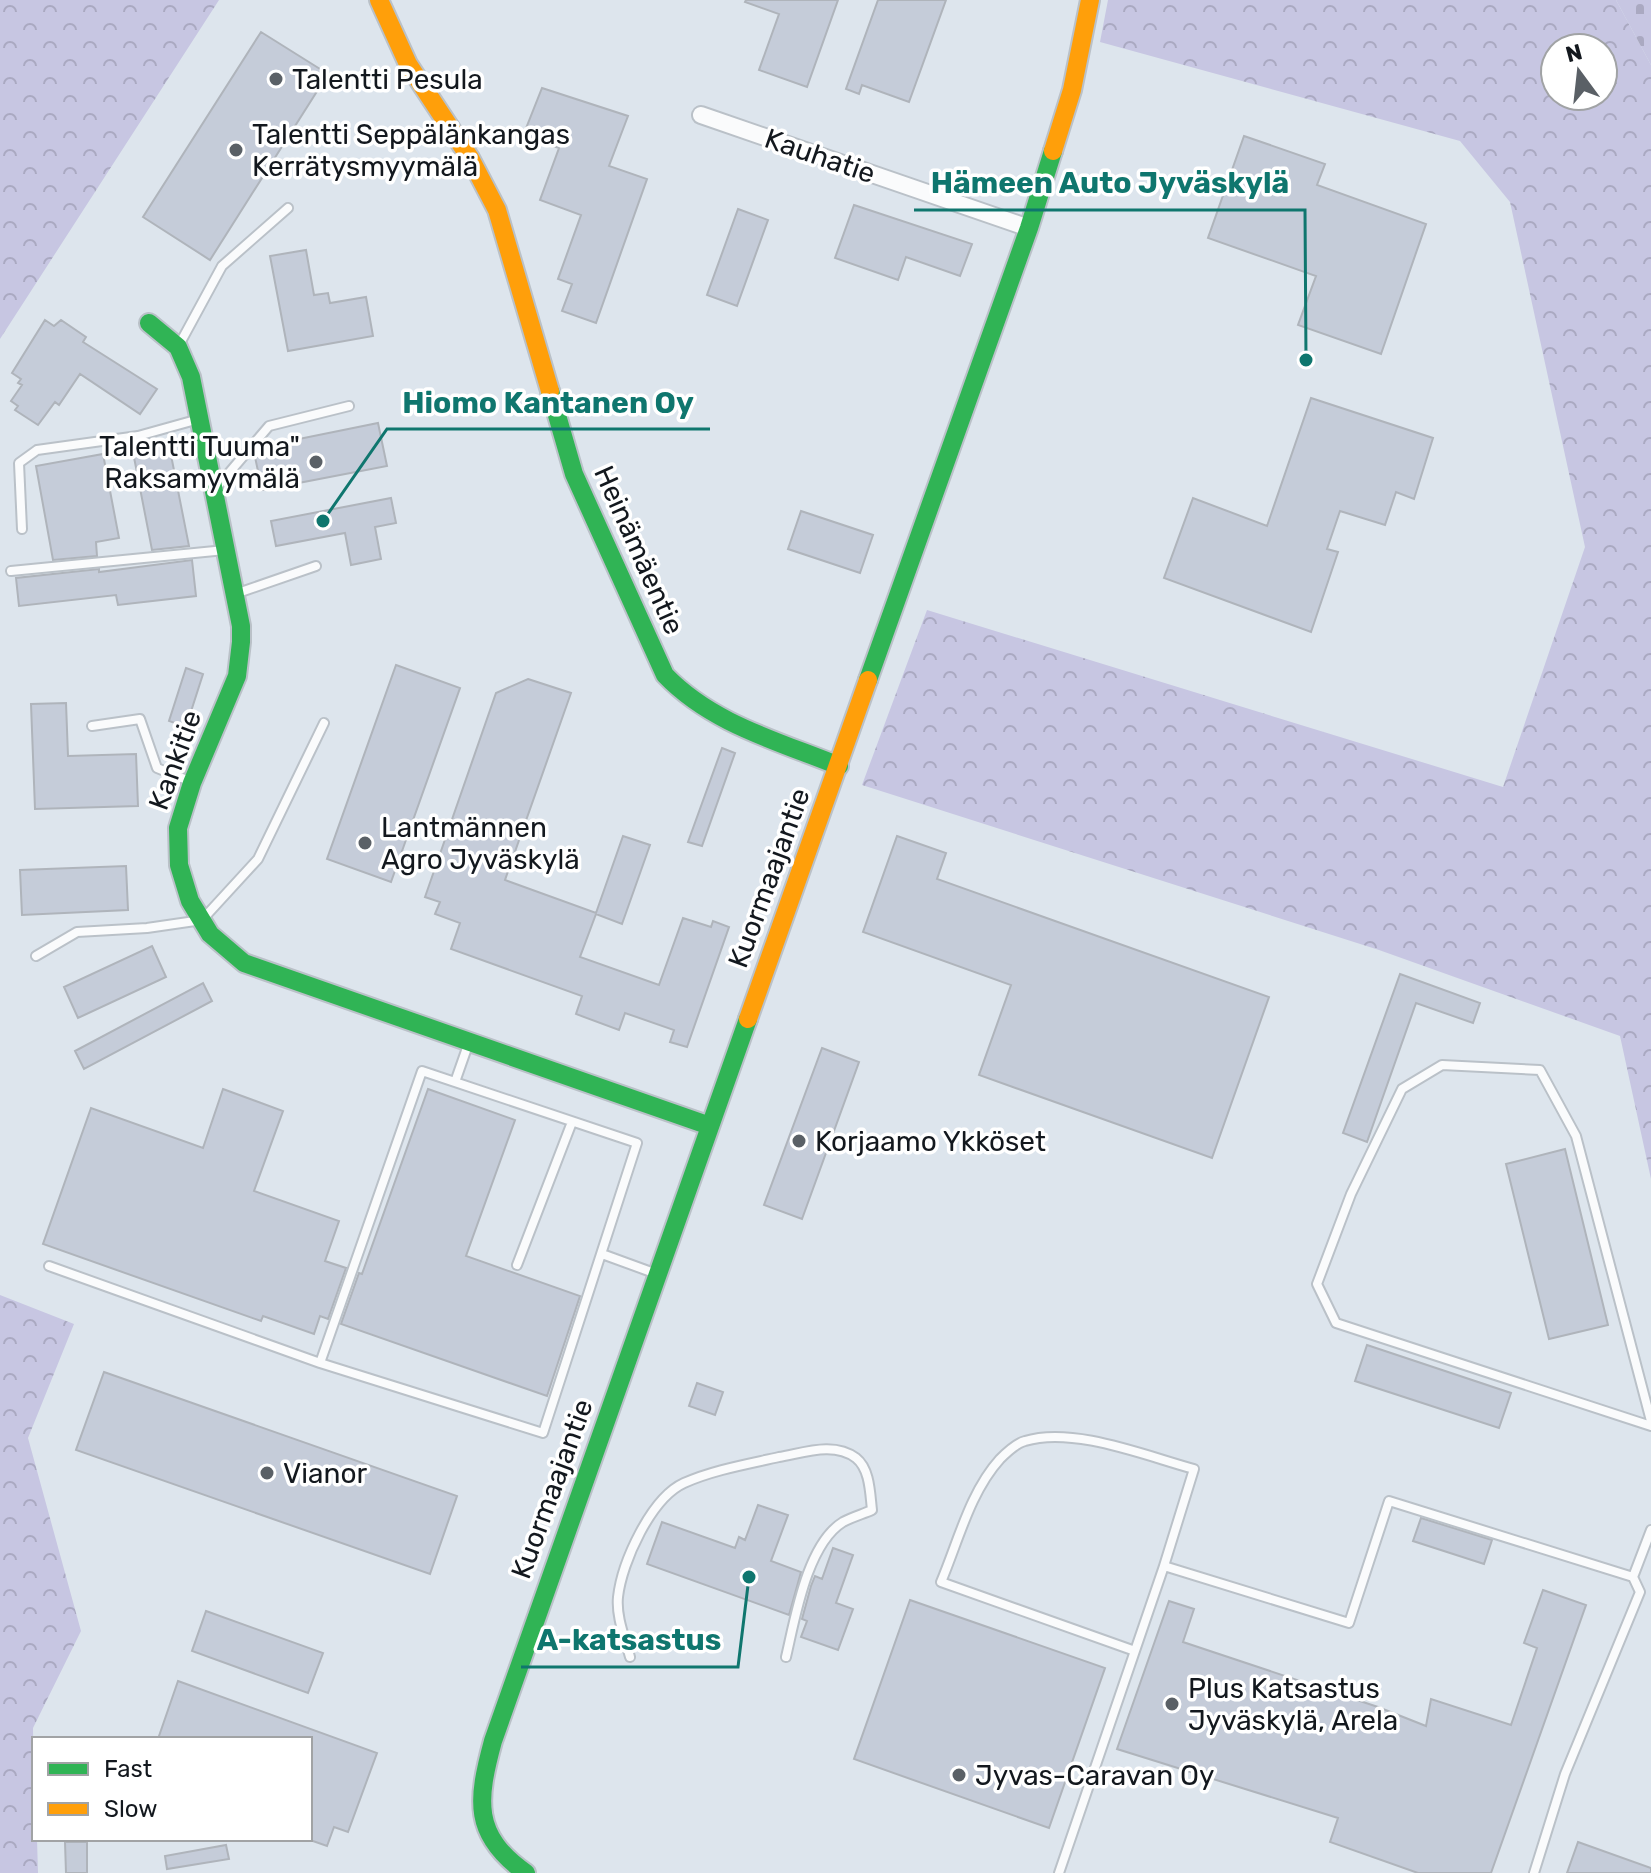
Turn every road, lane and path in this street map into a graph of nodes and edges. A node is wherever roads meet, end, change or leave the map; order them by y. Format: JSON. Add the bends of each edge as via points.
{"nodes":[{"id":1,"x":379,"y":0,"type":"edge"},
{"id":2,"x":1090,"y":0,"type":"edge"},
{"id":3,"x":701,"y":115,"type":"dead end"},
{"id":4,"x":288,"y":208,"type":"dead end"},
{"id":5,"x":1029,"y":228,"type":"junction"},
{"id":6,"x":149,"y":323,"type":"dead end"},
{"id":7,"x":178,"y":347,"type":"junction"},
{"id":8,"x":349,"y":406,"type":"dead end"},
{"id":9,"x":199,"y":419,"type":"junction"},
{"id":10,"x":214,"y":491,"type":"junction"},
{"id":11,"x":22,"y":529,"type":"dead end"},
{"id":12,"x":226,"y":550,"type":"junction"},
{"id":13,"x":316,"y":566,"type":"dead end"},
{"id":14,"x":11,"y":571,"type":"dead end"},
{"id":15,"x":235,"y":594,"type":"junction"},
{"id":16,"x":324,"y":723,"type":"dead end"},
{"id":17,"x":92,"y":726,"type":"dead end"},
{"id":18,"x":839,"y":766,"type":"junction"},
{"id":19,"x":192,"y":783,"type":"junction"},
{"id":20,"x":202,"y":920,"type":"junction"},
{"id":21,"x":36,"y":956,"type":"dead end"},
{"id":22,"x":469,"y":1042,"type":"junction"},
{"id":23,"x":455,"y":1082,"type":"junction"},
{"id":24,"x":572,"y":1122,"type":"junction"},
{"id":25,"x":710,"y":1126,"type":"junction"},
{"id":26,"x":602,"y":1254,"type":"junction"},
{"id":27,"x":517,"y":1265,"type":"dead end"},
{"id":28,"x":49,"y":1266,"type":"dead end"},
{"id":29,"x":658,"y":1275,"type":"junction"},
{"id":30,"x":320,"y":1363,"type":"junction"},
{"id":31,"x":1651,"y":1424,"type":"edge"},
{"id":32,"x":1651,"y":1530,"type":"edge"},
{"id":33,"x":1164,"y":1566,"type":"junction"},
{"id":34,"x":1633,"y":1577,"type":"junction"},
{"id":35,"x":1135,"y":1651,"type":"junction"},
{"id":36,"x":630,"y":1657,"type":"dead end"},
{"id":37,"x":786,"y":1657,"type":"dead end"},
{"id":38,"x":518,"y":1871,"type":"edge"},
{"id":39,"x":1059,"y":1873,"type":"edge"},
{"id":40,"x":1534,"y":1873,"type":"edge"}],
"edges":[{"from":1,"to":18,"type":"street","name":"Heinämäentie","via":[[408,64],[470,158],[497,210],[574,474],[665,675],[701,708]]},
{"from":2,"to":5,"type":"street","name":"Kuormaajantie","via":[[1064,119]]},
{"from":3,"to":5,"type":"street","name":"Kauhatie"},
{"from":4,"to":7,"type":"lane","via":[[222,266]]},
{"from":5,"to":18,"type":"street","name":"Kuormaajantie"},
{"from":6,"to":7,"type":"street","name":"Kankitie"},
{"from":7,"to":9,"type":"street","name":"Kankitie","via":[[191,377]]},
{"from":8,"to":10,"type":"lane","via":[[269,426]]},
{"from":9,"to":10,"type":"street","name":"Kankitie"},
{"from":9,"to":11,"type":"lane","via":[[138,436],[37,450],[19,463]]},
{"from":10,"to":12,"type":"street","name":"Kankitie"},
{"from":12,"to":14,"type":"lane"},
{"from":12,"to":15,"type":"street","name":"Kankitie"},
{"from":13,"to":15,"type":"lane"},
{"from":15,"to":19,"type":"street","name":"Kankitie","via":[[241,626],[237,676]]},
{"from":16,"to":20,"type":"lane","via":[[258,859]]},
{"from":17,"to":19,"type":"lane","via":[[140,719],[157,768]]},
{"from":18,"to":25,"type":"street","name":"Kuormaajantie"},
{"from":19,"to":20,"type":"street","name":"Kankitie","via":[[178,828],[179,865]]},
{"from":20,"to":21,"type":"lane","via":[[77,932]]},
{"from":20,"to":22,"type":"street","name":"Kankitie","via":[[210,934],[244,963]]},
{"from":22,"to":23,"type":"lane"},
{"from":22,"to":25,"type":"street","name":"Kankitie"},
{"from":23,"to":24,"type":"lane"},
{"from":23,"to":30,"type":"lane","via":[[422,1071]]},
{"from":24,"to":26,"type":"lane","via":[[637,1143]]},
{"from":24,"to":27,"type":"lane"},
{"from":25,"to":29,"type":"street","name":"Kuormaajantie"},
{"from":26,"to":29,"type":"lane"},
{"from":26,"to":30,"type":"lane","via":[[543,1433]]},
{"from":28,"to":30,"type":"lane"},
{"from":29,"to":38,"type":"street","name":"Kuormaajantie","via":[[484,1771],[486,1828]]},
{"from":31,"to":31,"type":"lane","via":[[1576,1136],[1540,1070],[1442,1065],[1402,1089],[1351,1194],[1317,1284],[1336,1323]]},
{"from":32,"to":34,"type":"lane"},
{"from":33,"to":34,"type":"lane","via":[[1349,1623],[1389,1501]]},
{"from":33,"to":35,"type":"lane"},
{"from":33,"to":35,"type":"lane","via":[[1194,1469],[1103,1443],[1050,1436],[1022,1442],[999,1460],[976,1495],[941,1582]]},
{"from":34,"to":40,"type":"lane","via":[[1640,1592],[1565,1774]]},
{"from":35,"to":39,"type":"lane"},
{"from":36,"to":37,"type":"lane","via":[[618,1597],[630,1555],[651,1512],[681,1484],[750,1463],[831,1448],[857,1459],[869,1481],[872,1510],[841,1523],[819,1548]]}]}
